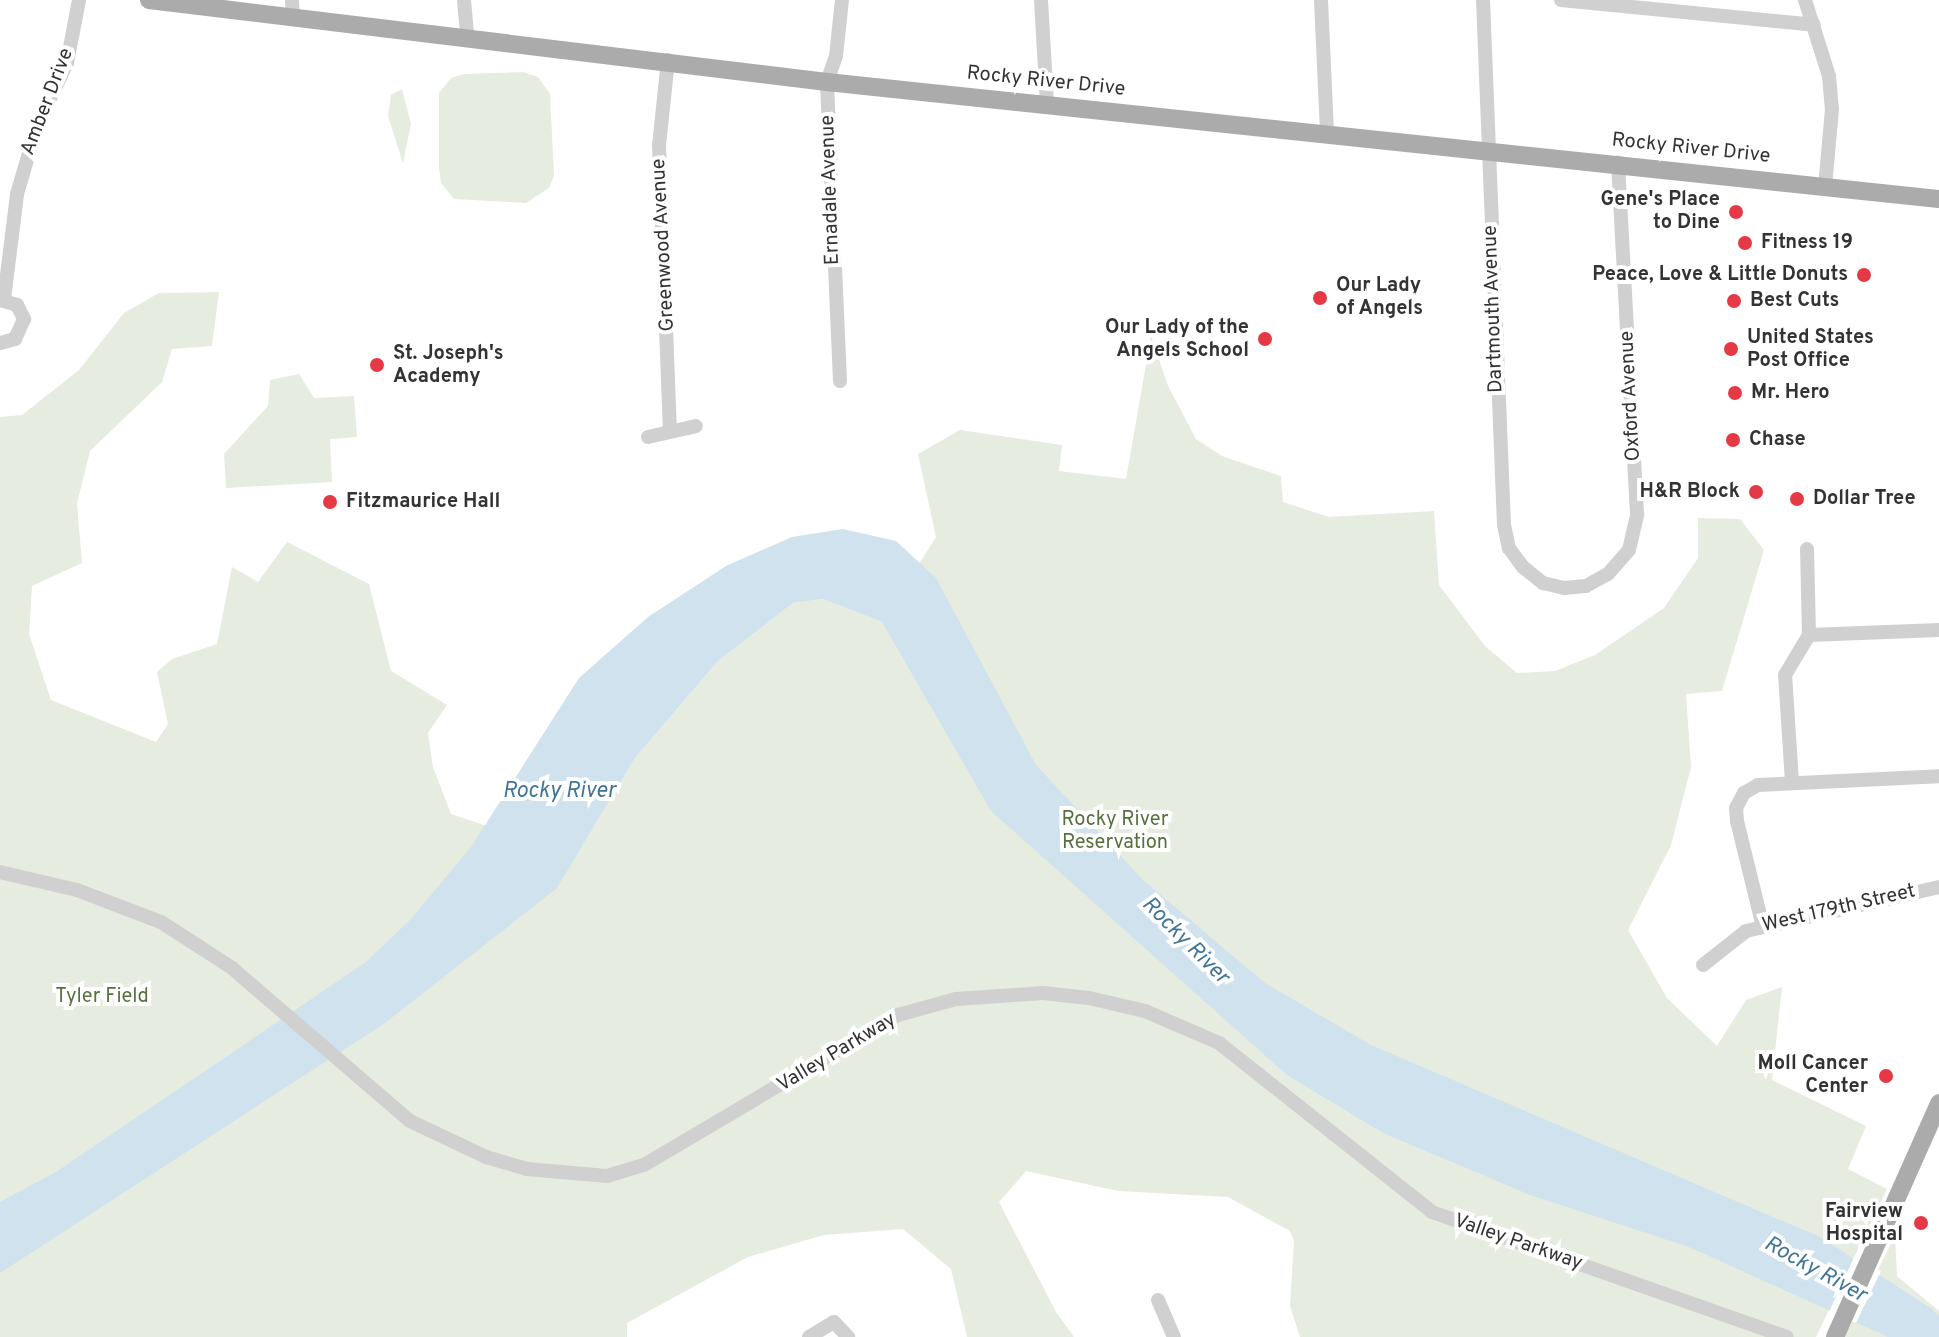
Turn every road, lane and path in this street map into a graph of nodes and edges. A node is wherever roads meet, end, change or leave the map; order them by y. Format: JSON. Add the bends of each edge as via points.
{"nodes":[{"id":1,"x":79,"y":0,"type":"edge"},
{"id":2,"x":149,"y":0,"type":"edge"},
{"id":3,"x":464,"y":0,"type":"edge"},
{"id":4,"x":842,"y":0,"type":"edge"},
{"id":5,"x":1041,"y":0,"type":"edge"},
{"id":6,"x":1321,"y":0,"type":"edge"},
{"id":7,"x":1483,"y":0,"type":"edge"},
{"id":8,"x":1561,"y":0,"type":"edge"},
{"id":9,"x":1805,"y":0,"type":"edge"},
{"id":10,"x":1616,"y":2,"type":"edge"},
{"id":11,"x":293,"y":8,"type":"edge"},
{"id":12,"x":1814,"y":25,"type":"junction"},
{"id":13,"x":467,"y":37,"type":"junction"},
{"id":14,"x":668,"y":60,"type":"junction"},
{"id":15,"x":827,"y":82,"type":"junction"},
{"id":16,"x":1047,"y":104,"type":"junction"},
{"id":17,"x":1327,"y":134,"type":"junction"},
{"id":18,"x":1488,"y":151,"type":"junction"},
{"id":19,"x":1618,"y":163,"type":"junction"},
{"id":20,"x":1825,"y":187,"type":"junction"},
{"id":21,"x":1939,"y":199,"type":"edge"},
{"id":22,"x":2,"y":300,"type":"edge"},
{"id":23,"x":0,"y":343,"type":"edge"},
{"id":24,"x":840,"y":381,"type":"dead end"},
{"id":25,"x":696,"y":426,"type":"dead end"},
{"id":26,"x":670,"y":432,"type":"junction"},
{"id":27,"x":648,"y":437,"type":"dead end"},
{"id":28,"x":1807,"y":549,"type":"dead end"},
{"id":29,"x":1564,"y":588,"type":"joint"},
{"id":30,"x":1939,"y":630,"type":"edge"},
{"id":31,"x":1809,"y":635,"type":"junction"},
{"id":32,"x":1939,"y":776,"type":"edge"},
{"id":33,"x":1792,"y":782,"type":"junction"},
{"id":34,"x":0,"y":872,"type":"edge"},
{"id":35,"x":1939,"y":887,"type":"edge"},
{"id":36,"x":1763,"y":927,"type":"junction"},
{"id":37,"x":1703,"y":965,"type":"dead end"},
{"id":38,"x":1939,"y":1103,"type":"edge"},
{"id":39,"x":1158,"y":1300,"type":"dead end"},
{"id":40,"x":809,"y":1337,"type":"edge"},
{"id":41,"x":848,"y":1337,"type":"edge"},
{"id":42,"x":1174,"y":1337,"type":"edge"},
{"id":43,"x":1787,"y":1337,"type":"edge"},
{"id":44,"x":1835,"y":1337,"type":"edge"}],
"edges":[{"from":1,"to":22,"type":"street","name":"Amber Drive","via":[[67,63],[37,126],[17,194]]},
{"from":2,"to":11,"type":"main road","name":"Rocky River Drive"},
{"from":3,"to":13,"type":"street"},
{"from":4,"to":15,"type":"street","name":"Ernadale Avenue","via":[[836,56]]},
{"from":5,"to":16,"type":"street"},
{"from":6,"to":17,"type":"street"},
{"from":7,"to":18,"type":"street","name":"Dartmouth Avenue"},
{"from":8,"to":10,"type":"street"},
{"from":9,"to":12,"type":"street"},
{"from":10,"to":12,"type":"street"},
{"from":11,"to":13,"type":"main road","name":"Rocky River Drive"},
{"from":12,"to":20,"type":"street","via":[[1832,109]]},
{"from":13,"to":14,"type":"main road","name":"Rocky River Drive"},
{"from":14,"to":15,"type":"main road","name":"Rocky River Drive"},
{"from":14,"to":26,"type":"street","name":"Greenwood Avenue","via":[[659,146]]},
{"from":15,"to":16,"type":"main road","name":"Rocky River Drive"},
{"from":15,"to":24,"type":"street","name":"Ernadale Avenue"},
{"from":16,"to":17,"type":"main road","name":"Rocky River Drive"},
{"from":17,"to":18,"type":"main road","name":"Rocky River Drive"},
{"from":18,"to":19,"type":"main road","name":"Rocky River Drive"},
{"from":18,"to":29,"type":"street","name":"Dartmouth Avenue","via":[[1504,525],[1509,548],[1523,567],[1543,583]]},
{"from":19,"to":20,"type":"main road","name":"Rocky River Drive"},
{"from":19,"to":29,"type":"street","name":"Oxford Avenue","via":[[1637,514],[1629,550],[1608,574],[1586,586]]},
{"from":20,"to":21,"type":"main road","name":"Rocky River Drive"},
{"from":22,"to":23,"type":"street","name":"Amber Drive","via":[[17,305],[24,326],[15,339]]},
{"from":25,"to":26,"type":"street"},
{"from":26,"to":27,"type":"street"},
{"from":28,"to":31,"type":"street"},
{"from":30,"to":31,"type":"street"},
{"from":31,"to":33,"type":"street","via":[[1785,675]]},
{"from":32,"to":33,"type":"street"},
{"from":33,"to":36,"type":"street","via":[[1758,785],[1744,793],[1736,808]]},
{"from":34,"to":43,"type":"street","name":"Valley Parkway","via":[[124,905],[193,940],[410,1121],[486,1157],[527,1169],[607,1176],[644,1165],[898,1015],[956,999],[1043,993],[1089,998],[1145,1011],[1219,1043],[1432,1212]]},
{"from":35,"to":36,"type":"street","name":"West 179th Street"},
{"from":36,"to":37,"type":"street","name":"West 179th Street","via":[[1725,943]]},
{"from":38,"to":44,"type":"main road"},
{"from":39,"to":42,"type":"street"},
{"from":40,"to":41,"type":"street","via":[[834,1322]]}]}
